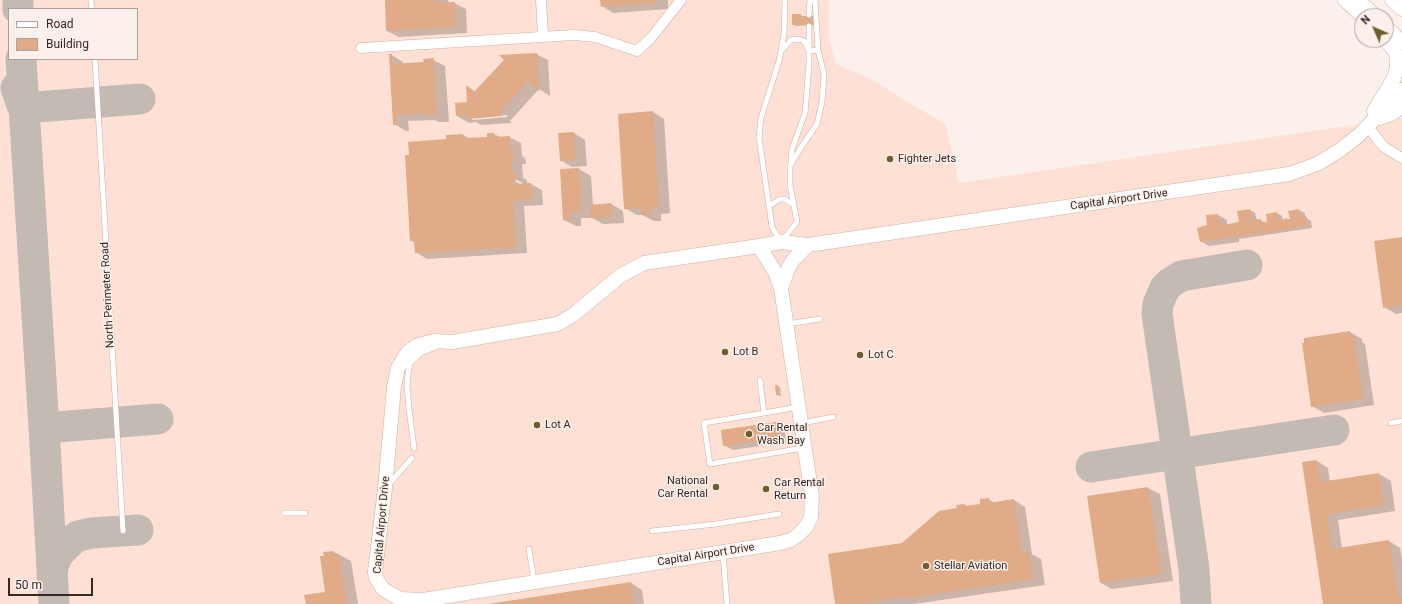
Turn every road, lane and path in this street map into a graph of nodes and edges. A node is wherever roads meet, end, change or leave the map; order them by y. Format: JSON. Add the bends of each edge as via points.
{"nodes":[{"id":1,"x":541,"y":0,"type":"edge"},
{"id":2,"x":681,"y":0,"type":"edge"},
{"id":3,"x":785,"y":0,"type":"edge"},
{"id":4,"x":810,"y":0,"type":"edge"},
{"id":5,"x":815,"y":0,"type":"edge"},
{"id":6,"x":1345,"y":0,"type":"edge"},
{"id":7,"x":1358,"y":0,"type":"edge"},
{"id":8,"x":1392,"y":0,"type":"edge"},
{"id":9,"x":1354,"y":8,"type":"edge"},
{"id":10,"x":1366,"y":8,"type":"edge"},
{"id":11,"x":1402,"y":9,"type":"edge"},
{"id":12,"x":809,"y":14,"type":"dead end"},
{"id":13,"x":809,"y":26,"type":"dead end"},
{"id":14,"x":1394,"y":34,"type":"edge"},
{"id":15,"x":543,"y":37,"type":"junction"},
{"id":16,"x":1402,"y":42,"type":"edge"},
{"id":17,"x":361,"y":48,"type":"dead end"},
{"id":18,"x":1393,"y":48,"type":"edge"},
{"id":19,"x":818,"y":50,"type":"junction"},
{"id":20,"x":809,"y":51,"type":"junction"},
{"id":21,"x":780,"y":52,"type":"junction"},
{"id":22,"x":95,"y":60,"type":"edge"},
{"id":23,"x":1402,"y":90,"type":"edge"},
{"id":24,"x":1402,"y":107,"type":"edge"},
{"id":25,"x":1370,"y":124,"type":"junction"},
{"id":26,"x":1402,"y":158,"type":"edge"},
{"id":27,"x":790,"y":166,"type":"junction"},
{"id":28,"x":793,"y":204,"type":"junction"},
{"id":29,"x":769,"y":206,"type":"junction"},
{"id":30,"x":780,"y":242,"type":"junction"},
{"id":31,"x":808,"y":245,"type":"junction"},
{"id":32,"x":759,"y":246,"type":"junction"},
{"id":33,"x":781,"y":288,"type":"junction"},
{"id":34,"x":820,"y":319,"type":"dead end"},
{"id":35,"x":786,"y":324,"type":"junction"},
{"id":36,"x":452,"y":342,"type":"junction"},
{"id":37,"x":760,"y":380,"type":"dead end"},
{"id":38,"x":798,"y":406,"type":"junction"},
{"id":39,"x":764,"y":414,"type":"junction"},
{"id":40,"x":833,"y":417,"type":"dead end"},
{"id":41,"x":1402,"y":421,"type":"edge"},
{"id":42,"x":801,"y":423,"type":"junction"},
{"id":43,"x":1391,"y":423,"type":"dead end"},
{"id":44,"x":804,"y":447,"type":"junction"},
{"id":45,"x":414,"y":448,"type":"dead end"},
{"id":46,"x":412,"y":458,"type":"dead end"},
{"id":47,"x":385,"y":488,"type":"junction"},
{"id":48,"x":284,"y":513,"type":"dead end"},
{"id":49,"x":305,"y":513,"type":"dead end"},
{"id":50,"x":779,"y":514,"type":"dead end"},
{"id":51,"x":123,"y":531,"type":"dead end"},
{"id":52,"x":652,"y":531,"type":"dead end"},
{"id":53,"x":529,"y":549,"type":"dead end"},
{"id":54,"x":722,"y":552,"type":"junction"},
{"id":55,"x":534,"y":583,"type":"junction"},
{"id":56,"x":727,"y":604,"type":"edge"}],
"edges":[{"from":1,"to":15,"type":"street"},
{"from":2,"to":15,"type":"street","via":[[651,38],[637,51],[595,37]]},
{"from":3,"to":21,"type":"lane","via":[[784,34]]},
{"from":4,"to":12,"type":"lane"},
{"from":5,"to":19,"type":"lane"},
{"from":6,"to":9,"type":"street"},
{"from":7,"to":10,"type":"street"},
{"from":8,"to":11,"type":"street"},
{"from":13,"to":20,"type":"lane"},
{"from":14,"to":16,"type":"street"},
{"from":15,"to":17,"type":"street"},
{"from":18,"to":25,"type":"street","via":[[1397,59],[1397,69],[1375,109]]},
{"from":19,"to":20,"type":"lane"},
{"from":19,"to":27,"type":"lane","via":[[824,74],[817,124]]},
{"from":20,"to":21,"type":"lane","via":[[804,41],[799,39],[791,40]]},
{"from":20,"to":27,"type":"lane","via":[[805,113],[792,149]]},
{"from":21,"to":29,"type":"lane","via":[[761,118],[759,137]]},
{"from":22,"to":51,"type":"lane","name":"North Perimeter Road"},
{"from":23,"to":25,"type":"street","name":"Capital Airport Drive"},
{"from":24,"to":25,"type":"street"},
{"from":25,"to":26,"type":"street","via":[[1384,147]]},
{"from":25,"to":31,"type":"street","name":"Capital Airport Drive","via":[[1329,157],[1289,174]]},
{"from":27,"to":28,"type":"lane"},
{"from":28,"to":29,"type":"lane","via":[[780,199]]},
{"from":28,"to":30,"type":"lane","via":[[797,222]]},
{"from":29,"to":30,"type":"lane","via":[[772,227]]},
{"from":30,"to":31,"type":"street","name":"Capital Airport Drive"},
{"from":30,"to":32,"type":"street","name":"Capital Airport Drive"},
{"from":31,"to":33,"type":"street","name":"Capital Airport Drive","via":[[793,260]]},
{"from":32,"to":33,"type":"street","name":"Capital Airport Drive","via":[[775,272]]},
{"from":32,"to":36,"type":"street","name":"Capital Airport Drive","via":[[644,263],[620,276],[573,315],[558,324]]},
{"from":33,"to":35,"type":"street","name":"Capital Airport Drive"},
{"from":34,"to":35,"type":"lane"},
{"from":35,"to":38,"type":"street","name":"Capital Airport Drive"},
{"from":36,"to":45,"type":"lane","via":[[421,353],[410,363],[407,384]]},
{"from":36,"to":47,"type":"street","name":"Capital Airport Drive","via":[[434,341],[418,345],[407,353],[398,368]]},
{"from":37,"to":39,"type":"lane"},
{"from":38,"to":39,"type":"lane"},
{"from":38,"to":42,"type":"street","name":"Capital Airport Drive"},
{"from":39,"to":44,"type":"lane","via":[[704,423],[710,464]]},
{"from":40,"to":42,"type":"lane"},
{"from":41,"to":43,"type":"lane"},
{"from":42,"to":44,"type":"street","name":"Capital Airport Drive"},
{"from":44,"to":54,"type":"street","name":"Capital Airport Drive","via":[[812,497],[811,517],[806,527],[791,540],[780,544]]},
{"from":46,"to":47,"type":"lane"},
{"from":47,"to":55,"type":"street","name":"Capital Airport Drive","via":[[375,572],[379,584],[390,594],[400,599],[423,600]]},
{"from":48,"to":49,"type":"lane"},
{"from":50,"to":52,"type":"lane"},
{"from":53,"to":55,"type":"lane"},
{"from":54,"to":55,"type":"street","name":"Capital Airport Drive"},
{"from":54,"to":56,"type":"lane"}]}
